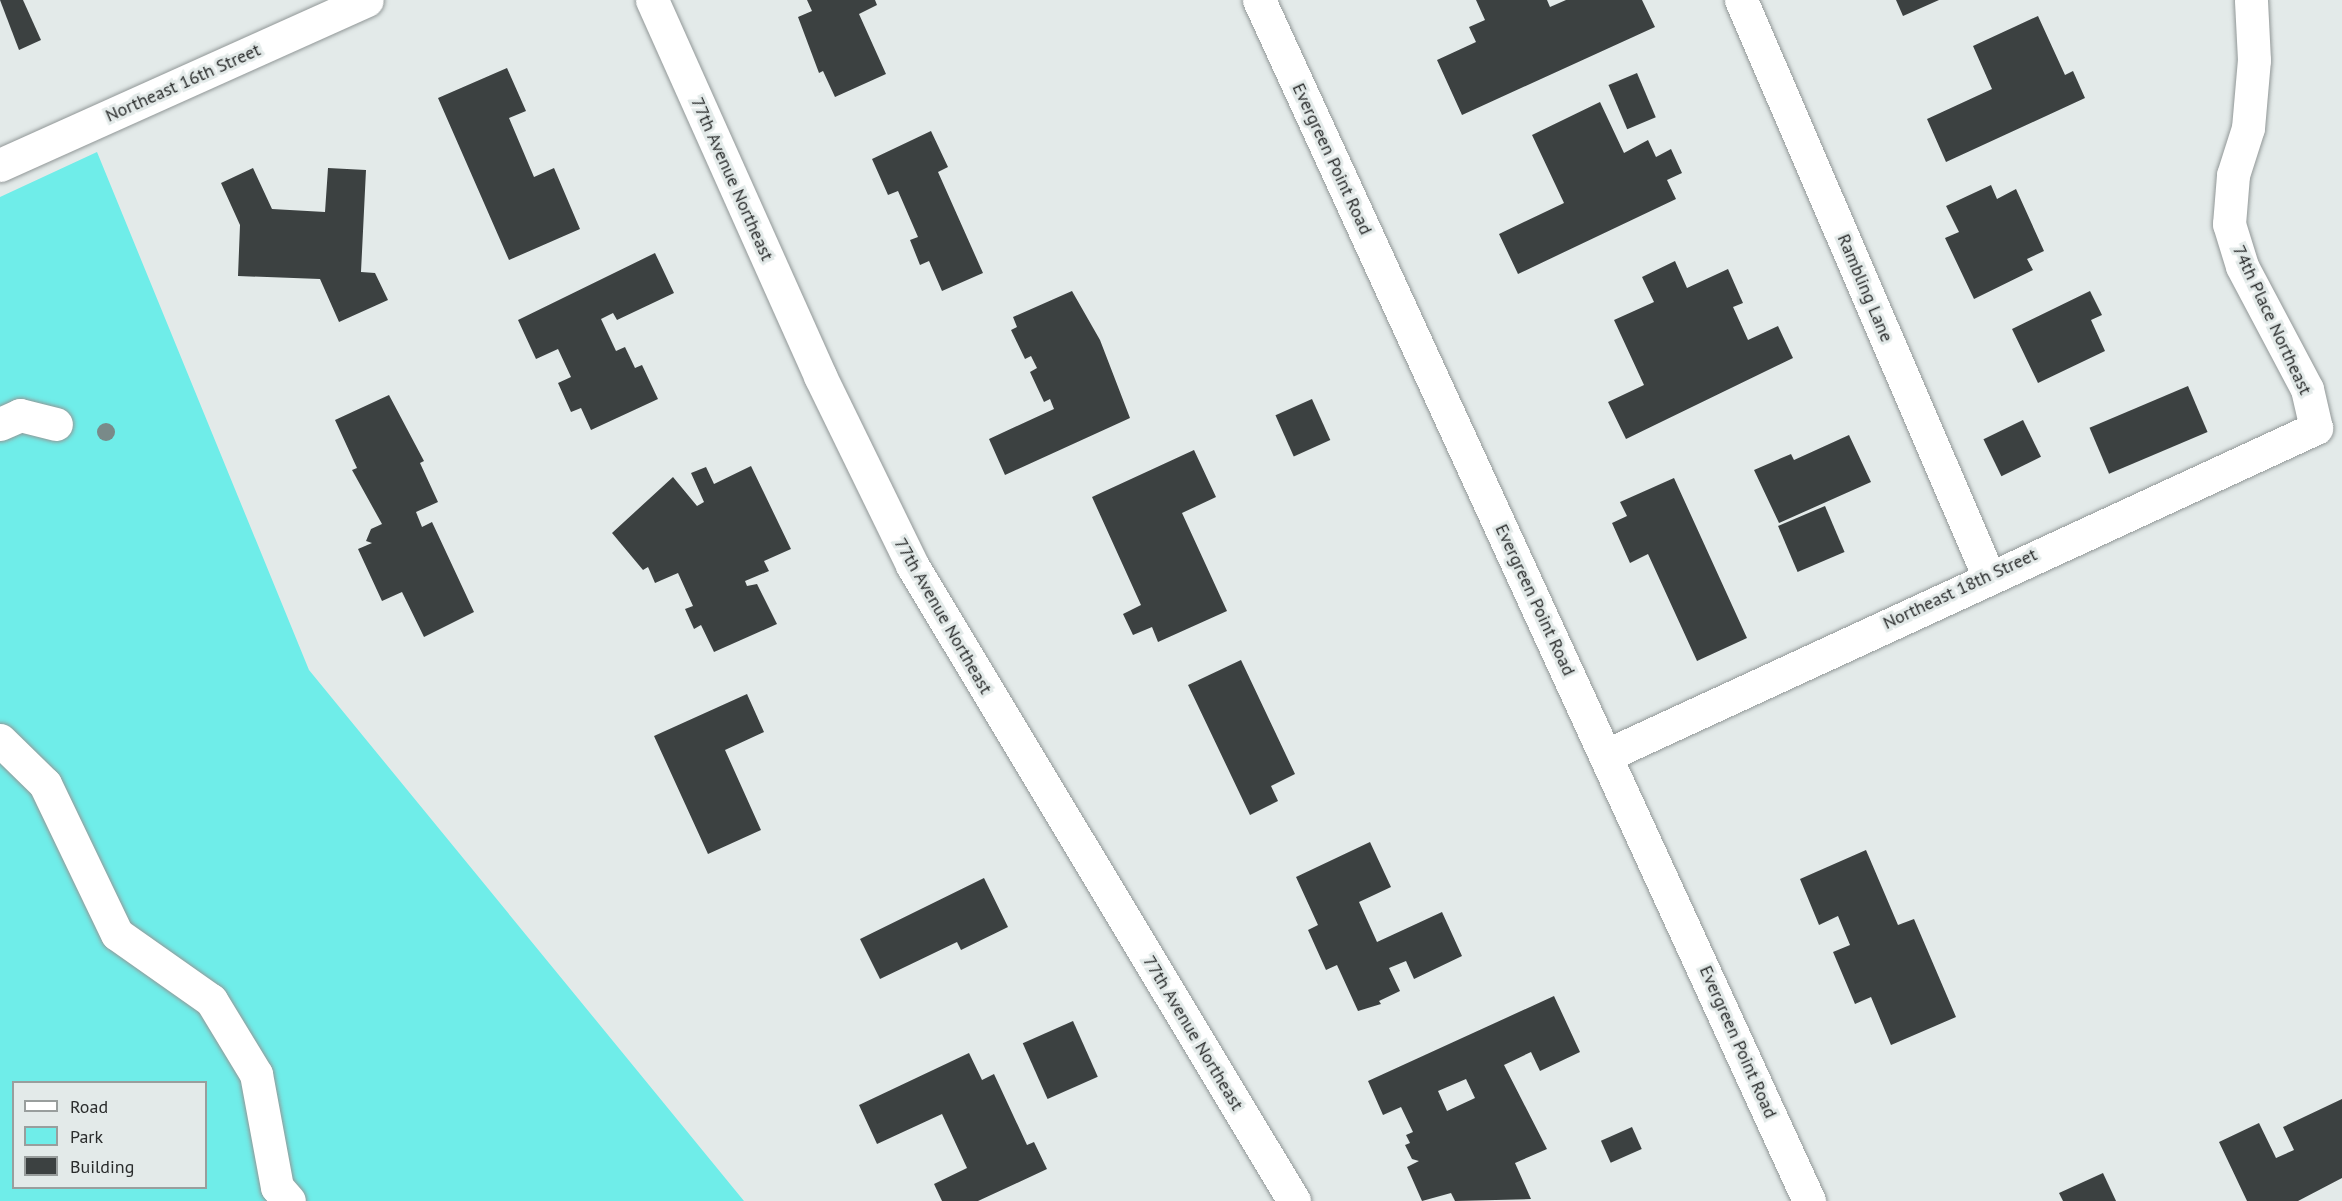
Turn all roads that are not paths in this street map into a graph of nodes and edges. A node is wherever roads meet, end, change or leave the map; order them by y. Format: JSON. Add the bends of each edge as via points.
{"nodes":[{"id":1,"x":367,"y":0,"type":"edge"},
{"id":2,"x":652,"y":0,"type":"edge"},
{"id":3,"x":1259,"y":0,"type":"edge"},
{"id":4,"x":1741,"y":0,"type":"edge"},
{"id":5,"x":2251,"y":0,"type":"edge"},
{"id":6,"x":0,"y":165,"type":"edge"},
{"id":7,"x":0,"y":424,"type":"edge"},
{"id":8,"x":56,"y":424,"type":"dead end"},
{"id":9,"x":2316,"y":428,"type":"joint"},
{"id":10,"x":1989,"y":575,"type":"junction"},
{"id":11,"x":0,"y":740,"type":"edge"},
{"id":12,"x":1607,"y":754,"type":"junction"},
{"id":13,"x":289,"y":1201,"type":"edge"},
{"id":14,"x":1294,"y":1201,"type":"edge"},
{"id":15,"x":1809,"y":1201,"type":"edge"}],
"edges":[{"from":1,"to":6,"type":"street","name":"Northeast 16th Street"},
{"from":2,"to":14,"type":"street","name":"77th Avenue Northeast","via":[[820,376],[902,546]]},
{"from":3,"to":12,"type":"street","name":"Evergreen Point Road"},
{"from":4,"to":10,"type":"street","name":"Rambling Lane"},
{"from":5,"to":9,"type":"street","name":"74th Place Northeast","via":[[2254,60],[2229,224],[2242,266],[2307,390]]},
{"from":7,"to":8,"type":"street","via":[[20,415]]},
{"from":9,"to":10,"type":"street","name":"Northeast 18th Street"},
{"from":10,"to":12,"type":"street","name":"Northeast 18th Street"},
{"from":11,"to":13,"type":"street","via":[[45,784],[117,934],[211,1000],[256,1074],[276,1186]]},
{"from":12,"to":15,"type":"street","name":"Evergreen Point Road"}]}
